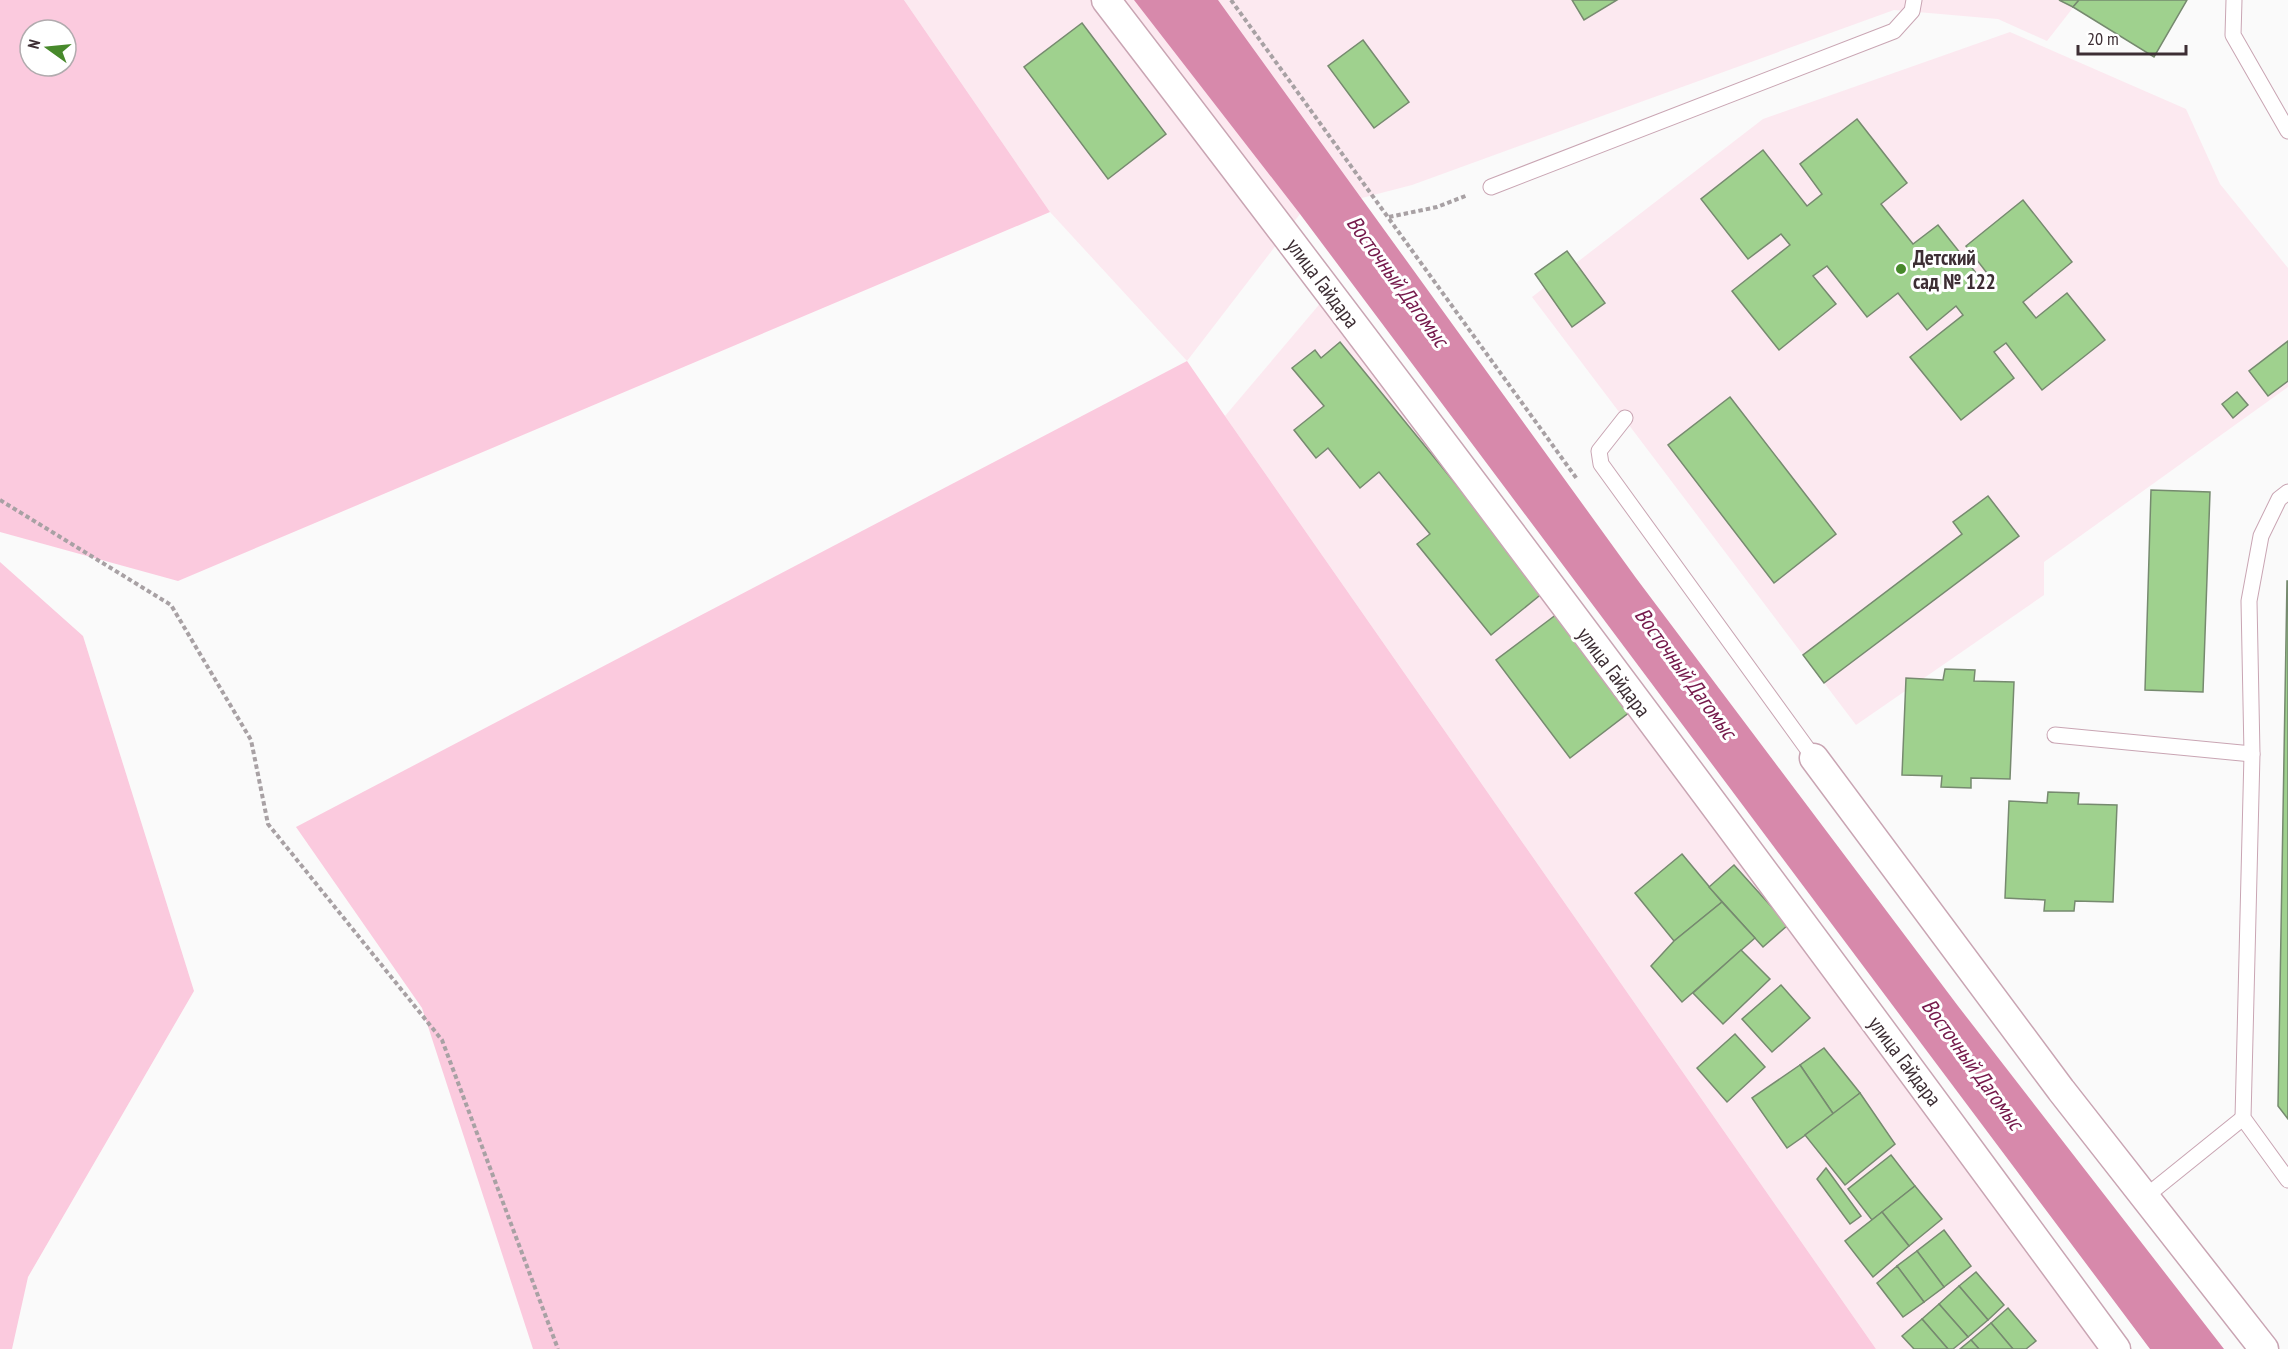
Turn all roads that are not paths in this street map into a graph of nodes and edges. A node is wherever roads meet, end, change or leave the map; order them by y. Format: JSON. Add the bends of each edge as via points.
{"nodes":[{"id":1,"x":1106,"y":0,"type":"edge"},
{"id":2,"x":1914,"y":0,"type":"edge"},
{"id":3,"x":2234,"y":0,"type":"edge"},
{"id":4,"x":2288,"y":130,"type":"edge"},
{"id":5,"x":1491,"y":187,"type":"road end"},
{"id":6,"x":1625,"y":418,"type":"dead end"},
{"id":7,"x":2288,"y":492,"type":"edge"},
{"id":8,"x":2055,"y":735,"type":"dead end"},
{"id":9,"x":2252,"y":754,"type":"junction"},
{"id":10,"x":1814,"y":759,"type":"joint"},
{"id":11,"x":2243,"y":1118,"type":"junction"},
{"id":12,"x":2288,"y":1180,"type":"edge"},
{"id":13,"x":2145,"y":1197,"type":"junction"},
{"id":14,"x":2116,"y":1349,"type":"edge"},
{"id":15,"x":2264,"y":1349,"type":"edge"}],
"edges":[{"from":1,"to":14,"type":"street","name":"улица Гайдара","via":[[1371,347]]},
{"from":2,"to":5,"type":"lane","via":[[1912,11],[1894,31]]},
{"from":3,"to":4,"type":"lane","via":[[2233,35]]},
{"from":6,"to":10,"type":"lane","via":[[1599,451],[1602,464]]},
{"from":7,"to":9,"type":"lane","via":[[2279,498],[2261,536],[2249,601]]},
{"from":8,"to":9,"type":"lane"},
{"from":9,"to":11,"type":"lane"},
{"from":10,"to":13,"type":"street"},
{"from":11,"to":12,"type":"lane"},
{"from":11,"to":13,"type":"lane"},
{"from":13,"to":15,"type":"street"}]}
